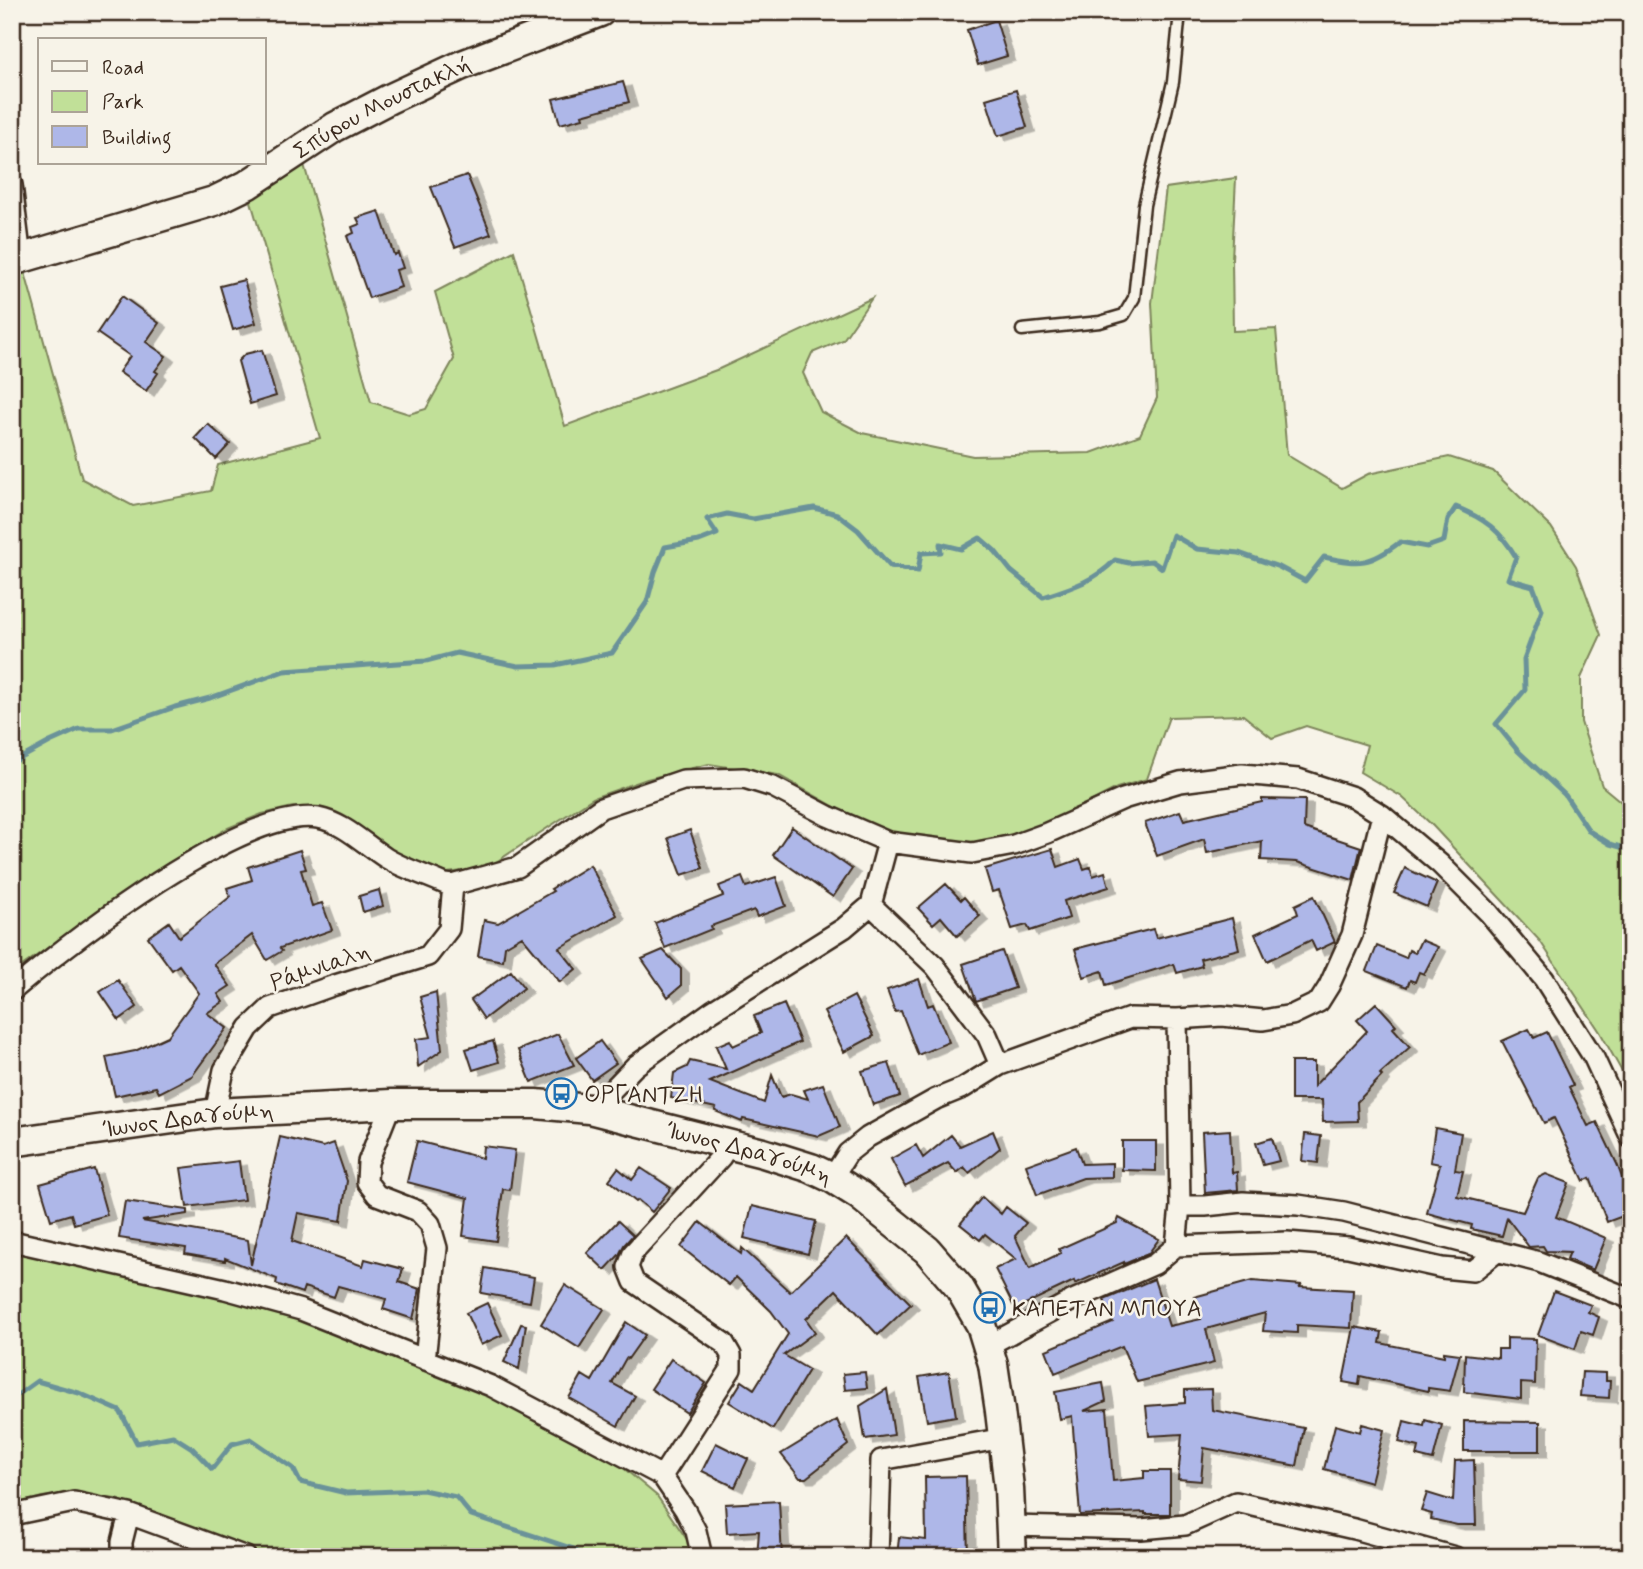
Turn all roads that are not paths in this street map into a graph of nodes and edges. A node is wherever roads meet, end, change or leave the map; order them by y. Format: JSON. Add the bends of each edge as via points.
{"nodes":[{"id":1,"x":600,"y":12,"type":"edge"},
{"id":2,"x":1180,"y":12,"type":"edge"},
{"id":3,"x":12,"y":185,"type":"edge"},
{"id":4,"x":17,"y":260,"type":"edge"},
{"id":5,"x":1022,"y":330,"type":"dead end"},
{"id":6,"x":1382,"y":815,"type":"junction"},
{"id":7,"x":888,"y":842,"type":"junction"},
{"id":8,"x":453,"y":885,"type":"junction"},
{"id":9,"x":870,"y":905,"type":"junction"},
{"id":10,"x":12,"y":991,"type":"edge"},
{"id":11,"x":1177,"y":1019,"type":"junction"},
{"id":12,"x":1000,"y":1065,"type":"junction"},
{"id":13,"x":391,"y":1104,"type":"junction"},
{"id":14,"x":601,"y":1112,"type":"junction"},
{"id":15,"x":215,"y":1113,"type":"junction"},
{"id":16,"x":1631,"y":1138,"type":"edge"},
{"id":17,"x":12,"y":1142,"type":"edge"},
{"id":18,"x":729,"y":1144,"type":"junction"},
{"id":19,"x":832,"y":1178,"type":"junction"},
{"id":20,"x":1180,"y":1206,"type":"junction"},
{"id":21,"x":12,"y":1241,"type":"edge"},
{"id":22,"x":1176,"y":1246,"type":"junction"},
{"id":23,"x":1498,"y":1251,"type":"junction"},
{"id":24,"x":1631,"y":1299,"type":"edge"},
{"id":25,"x":989,"y":1345,"type":"junction"},
{"id":26,"x":425,"y":1360,"type":"junction"},
{"id":27,"x":1004,"y":1438,"type":"junction"},
{"id":28,"x":662,"y":1476,"type":"junction"},
{"id":29,"x":129,"y":1514,"type":"junction"},
{"id":30,"x":12,"y":1515,"type":"edge"},
{"id":31,"x":1011,"y":1526,"type":"junction"},
{"id":32,"x":122,"y":1557,"type":"edge"},
{"id":33,"x":246,"y":1557,"type":"edge"},
{"id":34,"x":702,"y":1557,"type":"edge"},
{"id":35,"x":878,"y":1557,"type":"edge"},
{"id":36,"x":1012,"y":1557,"type":"edge"},
{"id":37,"x":1455,"y":1557,"type":"edge"}],
"edges":[{"from":1,"to":4,"type":"street","name":"Σπύρου Μουστακλή","via":[[398,94],[214,201]]},
{"from":2,"to":5,"type":"lane","via":[[1173,82],[1144,205],[1134,298],[1124,315],[1100,322]]},
{"from":3,"to":4,"type":"street"},
{"from":6,"to":7,"type":"street","via":[[1353,797],[1298,779],[1242,774],[1180,782],[1123,799],[1014,845],[972,853]]},
{"from":6,"to":11,"type":"street","via":[[1352,935],[1319,1002],[1292,1015],[1263,1020],[1222,1016]]},
{"from":6,"to":16,"type":"street","via":[[1440,864],[1544,979],[1594,1058]]},
{"from":7,"to":8,"type":"street","via":[[774,787],[744,778],[683,780],[601,808],[518,867]]},
{"from":7,"to":9,"type":"street"},
{"from":8,"to":10,"type":"street","via":[[387,858],[353,833],[318,818],[285,820],[237,837],[178,870],[70,944]]},
{"from":8,"to":15,"type":"street","name":"Ράμνιαλη","via":[[449,929],[428,956],[270,1008],[249,1028],[224,1070]]},
{"from":9,"to":12,"type":"street","via":[[935,966],[986,1035]]},
{"from":9,"to":14,"type":"street","via":[[844,928],[635,1066],[610,1092]]},
{"from":11,"to":12,"type":"street","via":[[1130,1018]]},
{"from":11,"to":20,"type":"street"},
{"from":12,"to":19,"type":"street","via":[[868,1137],[848,1153]]},
{"from":13,"to":14,"type":"street","name":"Ίωνος Δραγούμη","via":[[536,1104]]},
{"from":13,"to":15,"type":"street","name":"Ίωνος Δραγούμη"},
{"from":13,"to":26,"type":"street","via":[[368,1162],[367,1182],[377,1195],[418,1211],[430,1224],[437,1248]]},
{"from":14,"to":18,"type":"street","name":"Ίωνος Δραγούμη"},
{"from":15,"to":17,"type":"street","name":"Ίωνος Δραγούμη"},
{"from":18,"to":19,"type":"street","name":"Ίωνος Δραγούμη"},
{"from":18,"to":28,"type":"street","via":[[633,1253],[628,1266],[634,1282],[724,1343],[731,1356],[731,1368]]},
{"from":19,"to":25,"type":"street","name":"Ίωνος Δραγούμη","via":[[896,1223],[945,1269],[972,1307]]},
{"from":20,"to":22,"type":"street"},
{"from":20,"to":23,"type":"street","via":[[1243,1202],[1320,1208]]},
{"from":21,"to":26,"type":"street","via":[[301,1310]]},
{"from":22,"to":23,"type":"street","via":[[1286,1242],[1348,1247],[1473,1271]]},
{"from":22,"to":25,"type":"street","via":[[1154,1264]]},
{"from":23,"to":24,"type":"street","via":[[1539,1262]]},
{"from":25,"to":27,"type":"street","name":"Ίωνος Δραγούμη"},
{"from":26,"to":28,"type":"street","via":[[491,1386]]},
{"from":27,"to":31,"type":"street","name":"Ίωνος Δραγούμη"},
{"from":27,"to":35,"type":"street","via":[[881,1460]]},
{"from":28,"to":34,"type":"street","via":[[696,1531]]},
{"from":29,"to":30,"type":"street","via":[[74,1502]]},
{"from":29,"to":32,"type":"street"},
{"from":29,"to":33,"type":"street"},
{"from":31,"to":36,"type":"street","name":"Ίωνος Δραγούμη"},
{"from":31,"to":37,"type":"street","via":[[1141,1529],[1185,1525],[1236,1502]]}]}
